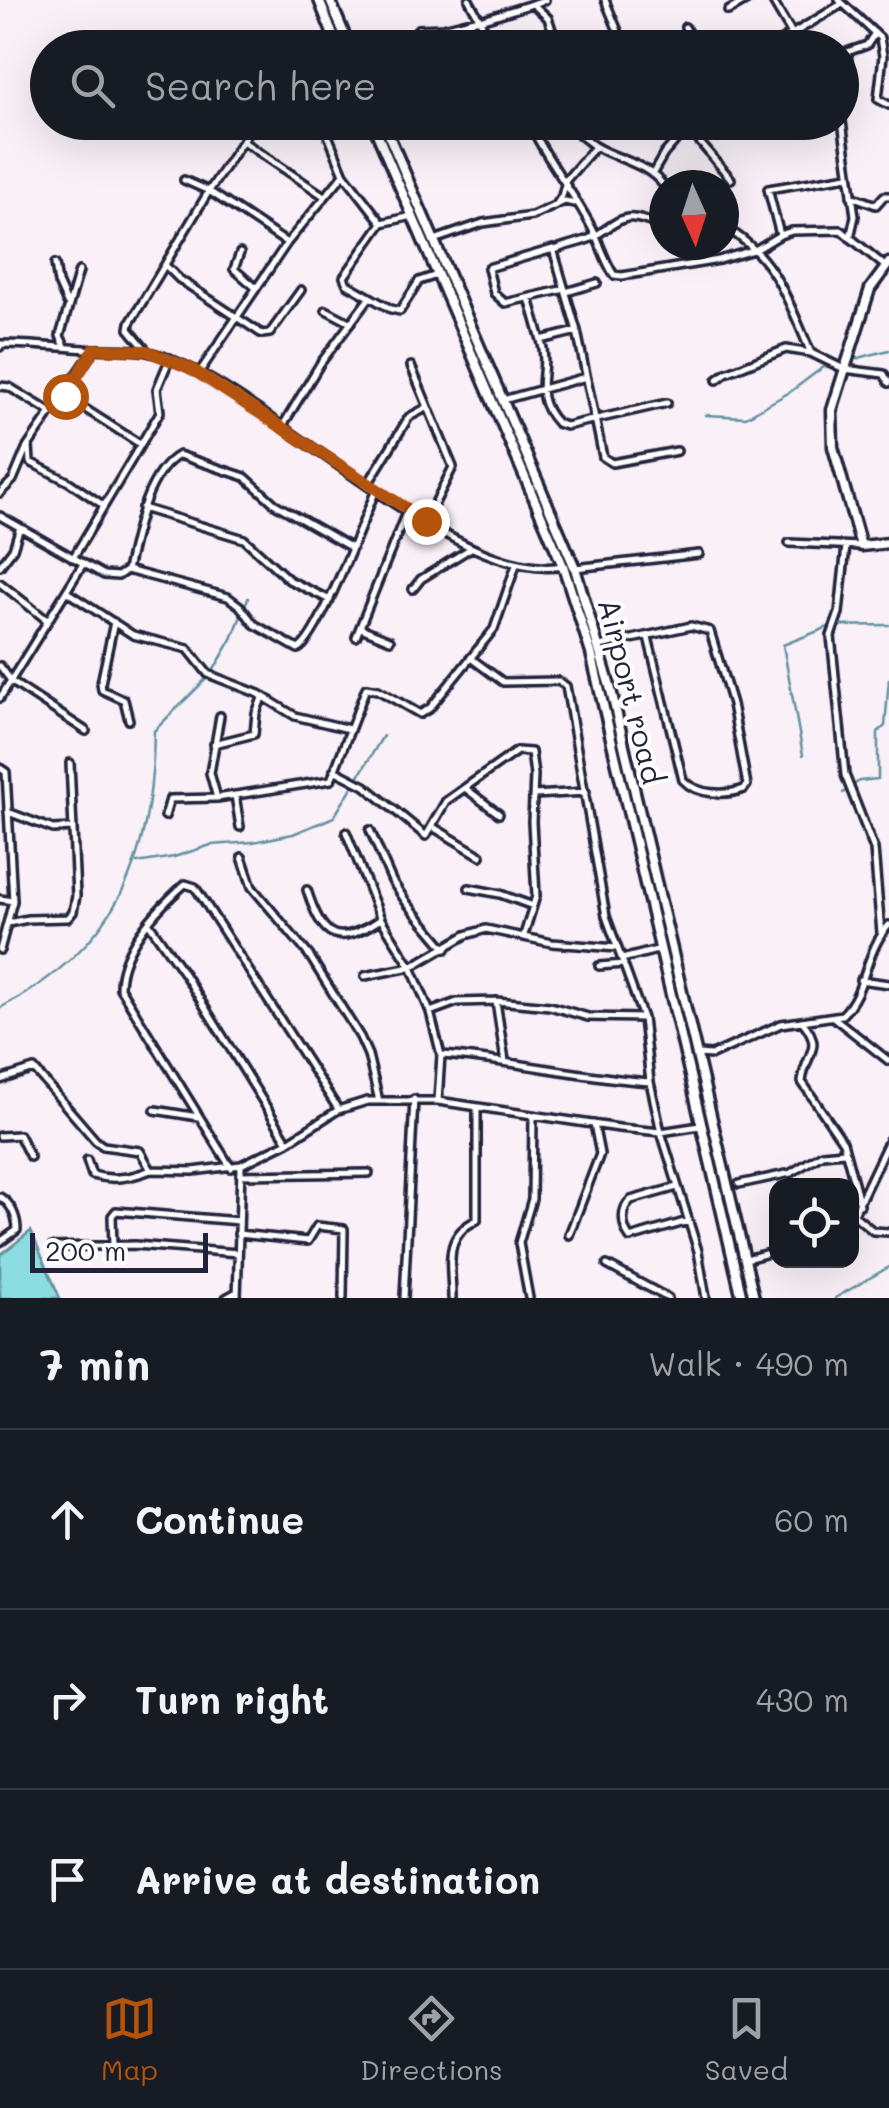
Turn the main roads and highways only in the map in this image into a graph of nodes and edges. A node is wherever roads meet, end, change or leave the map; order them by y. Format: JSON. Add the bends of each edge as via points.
{"nodes":[{"id":1,"x":319,"y":0,"type":"edge"},
{"id":2,"x":330,"y":0,"type":"edge"},
{"id":3,"x":331,"y":30,"type":"edge"},
{"id":4,"x":342,"y":30,"type":"edge"},
{"id":5,"x":382,"y":140,"type":"edge"},
{"id":6,"x":389,"y":140,"type":"edge"},
{"id":7,"x":404,"y":182,"type":"junction"},
{"id":8,"x":888,"y":265,"type":"edge"},
{"id":9,"x":523,"y":462,"type":"junction"},
{"id":10,"x":889,"y":543,"type":"edge"},
{"id":11,"x":636,"y":821,"type":"junction"},
{"id":12,"x":734,"y":1206,"type":"junction"},
{"id":13,"x":723,"y":1209,"type":"junction"},
{"id":14,"x":740,"y":1298,"type":"edge"},
{"id":15,"x":754,"y":1298,"type":"edge"}],
"edges":[{"from":1,"to":3,"type":"main road"},
{"from":2,"to":4,"type":"main road"},
{"from":5,"to":7,"type":"main road","name":"Airport road"},
{"from":6,"to":7,"type":"main road","name":"Airport road"},
{"from":7,"to":9,"type":"main road","name":"Airport road","via":[[503,400]]},
{"from":7,"to":9,"type":"main road","name":"Airport road","via":[[437,275]]},
{"from":8,"to":10,"type":"main road","via":[[870,289],[830,431],[861,546]]},
{"from":9,"to":11,"type":"main road","name":"Airport road","via":[[591,653]]},
{"from":9,"to":11,"type":"main road","name":"Airport road","via":[[576,568],[600,646]]},
{"from":11,"to":12,"type":"main road","name":"Airport road"},
{"from":11,"to":13,"type":"main road","name":"Airport road"},
{"from":12,"to":13,"type":"main road"},
{"from":12,"to":15,"type":"main road","name":"Airport road"},
{"from":13,"to":14,"type":"main road","name":"Airport road"}]}
